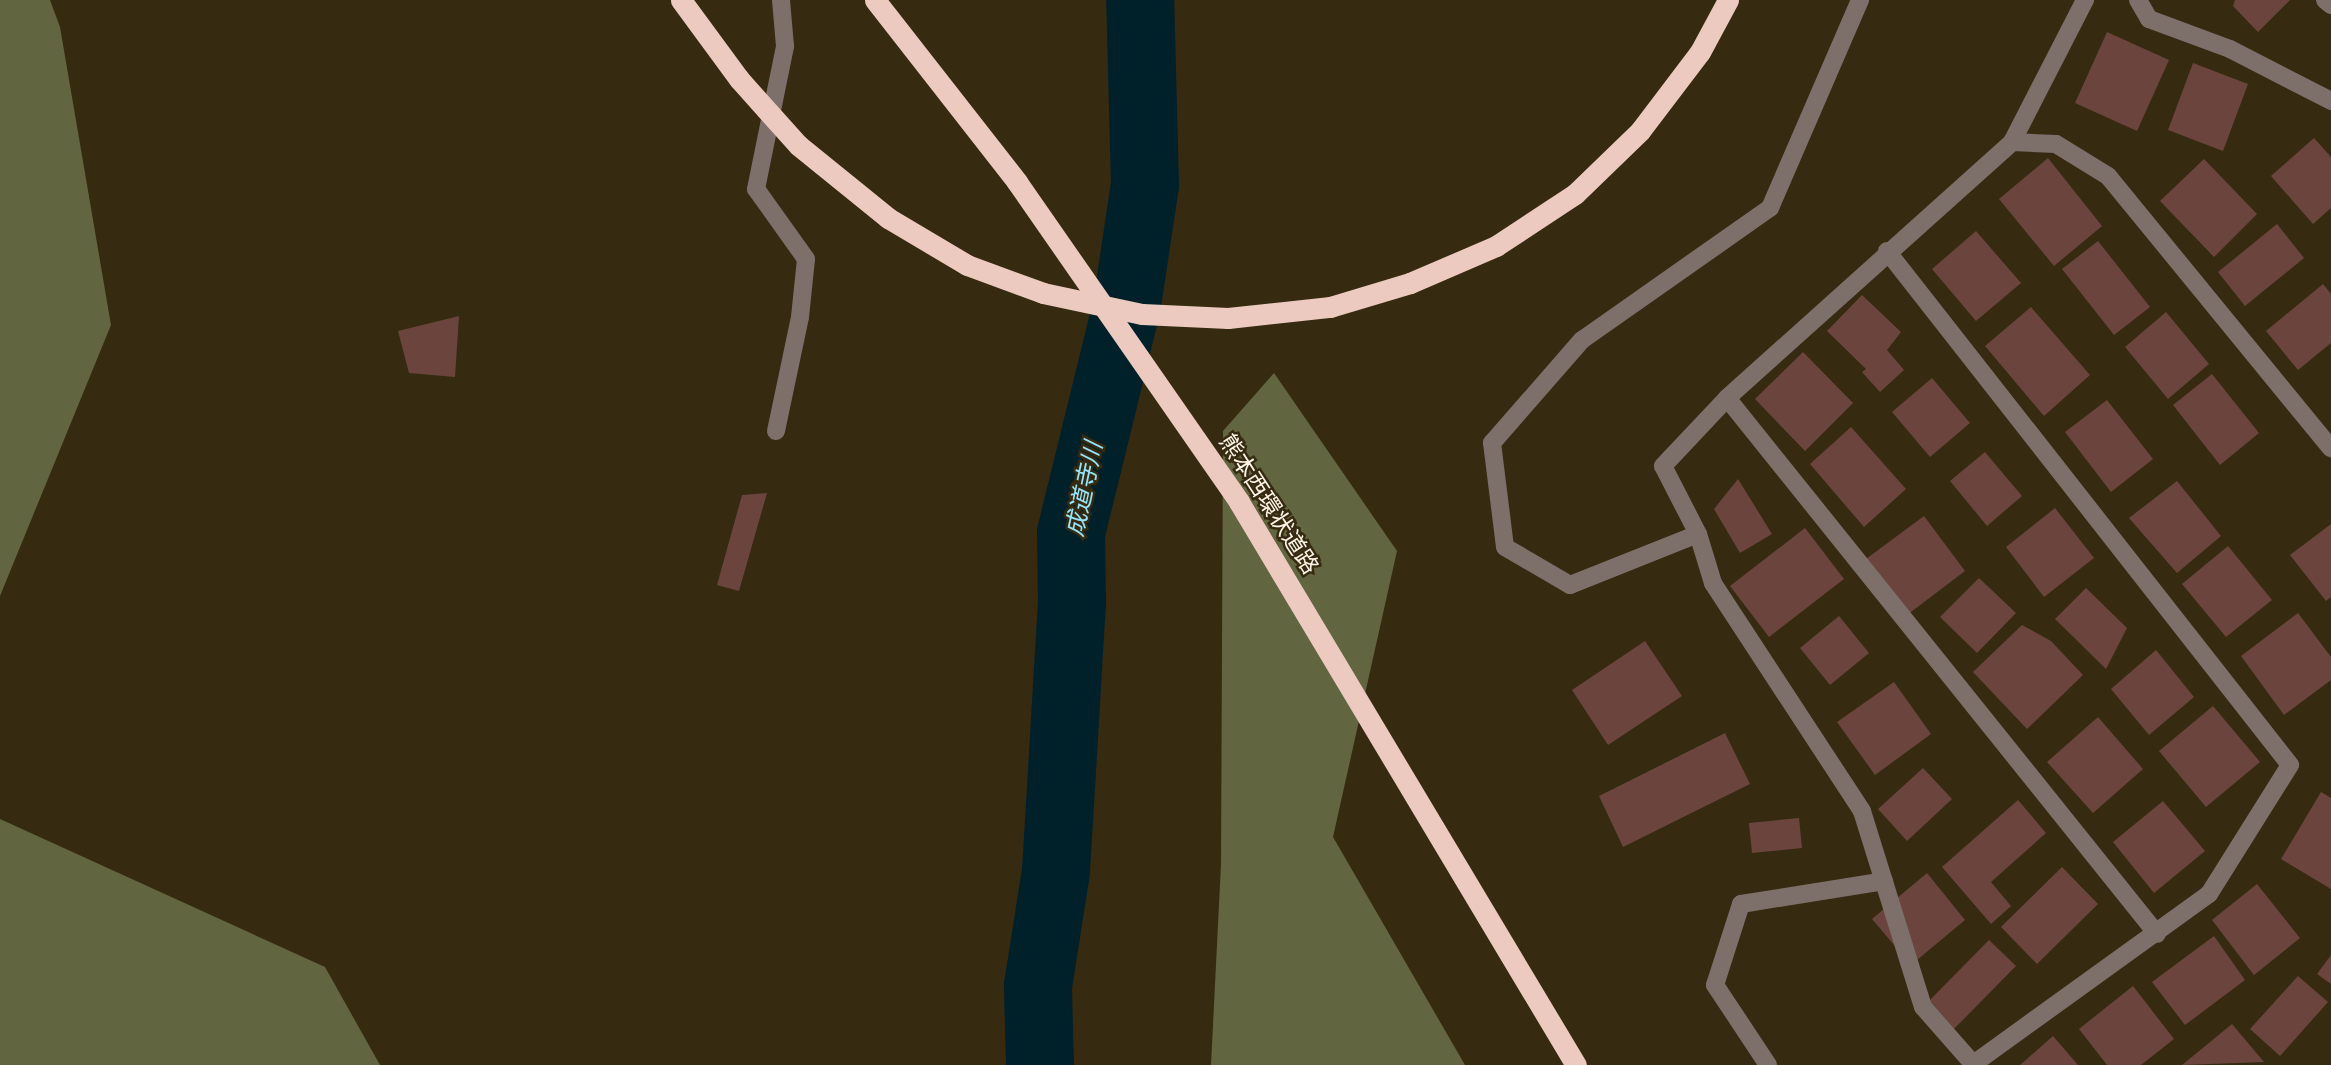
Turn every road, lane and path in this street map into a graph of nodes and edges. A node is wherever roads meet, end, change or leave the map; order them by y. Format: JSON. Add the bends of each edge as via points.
{"nodes":[{"id":1,"x":681,"y":0,"type":"edge"},
{"id":2,"x":781,"y":0,"type":"edge"},
{"id":3,"x":875,"y":0,"type":"edge"},
{"id":4,"x":1728,"y":0,"type":"edge"},
{"id":5,"x":1860,"y":0,"type":"edge"},
{"id":6,"x":2085,"y":0,"type":"edge"},
{"id":7,"x":2138,"y":0,"type":"edge"},
{"id":8,"x":2325,"y":0,"type":"edge"},
{"id":9,"x":2331,"y":5,"type":"edge"},
{"id":10,"x":2331,"y":101,"type":"edge"},
{"id":11,"x":2012,"y":142,"type":"junction"},
{"id":12,"x":1887,"y":251,"type":"junction"},
{"id":13,"x":1727,"y":398,"type":"junction"},
{"id":14,"x":776,"y":431,"type":"dead end"},
{"id":15,"x":2331,"y":448,"type":"edge"},
{"id":16,"x":1698,"y":534,"type":"junction"},
{"id":17,"x":1884,"y":881,"type":"junction"},
{"id":18,"x":2157,"y":934,"type":"junction"},
{"id":19,"x":1576,"y":1065,"type":"edge"},
{"id":20,"x":1768,"y":1065,"type":"edge"},
{"id":21,"x":1973,"y":1065,"type":"edge"}],
"edges":[{"from":1,"to":4,"type":"highway","via":[[739,79],[798,145],[888,218],[967,265],[1043,293],[1142,314],[1228,318],[1330,307],[1410,283],[1496,246],[1575,194],[1640,131],[1700,52]]},
{"from":2,"to":14,"type":"street","via":[[785,46],[756,189],[806,259],[800,317]]},
{"from":3,"to":19,"type":"highway","name":"熊本西環状道路","via":[[1017,182],[1240,502]]},
{"from":5,"to":16,"type":"street","via":[[1770,208],[1582,341],[1492,443],[1506,547],[1570,586]]},
{"from":6,"to":11,"type":"street"},
{"from":7,"to":10,"type":"street","via":[[2149,19],[2230,49]]},
{"from":8,"to":9,"type":"street"},
{"from":11,"to":12,"type":"street"},
{"from":11,"to":15,"type":"street","via":[[2056,144],[2108,176]]},
{"from":12,"to":13,"type":"street"},
{"from":12,"to":18,"type":"street","via":[[2290,765],[2209,894]]},
{"from":13,"to":16,"type":"street","via":[[1663,466]]},
{"from":13,"to":18,"type":"street"},
{"from":16,"to":17,"type":"street","via":[[1713,583],[1862,811]]},
{"from":17,"to":20,"type":"street","via":[[1741,904],[1715,985]]},
{"from":17,"to":21,"type":"street","via":[[1923,1007]]},
{"from":18,"to":21,"type":"street"}]}
